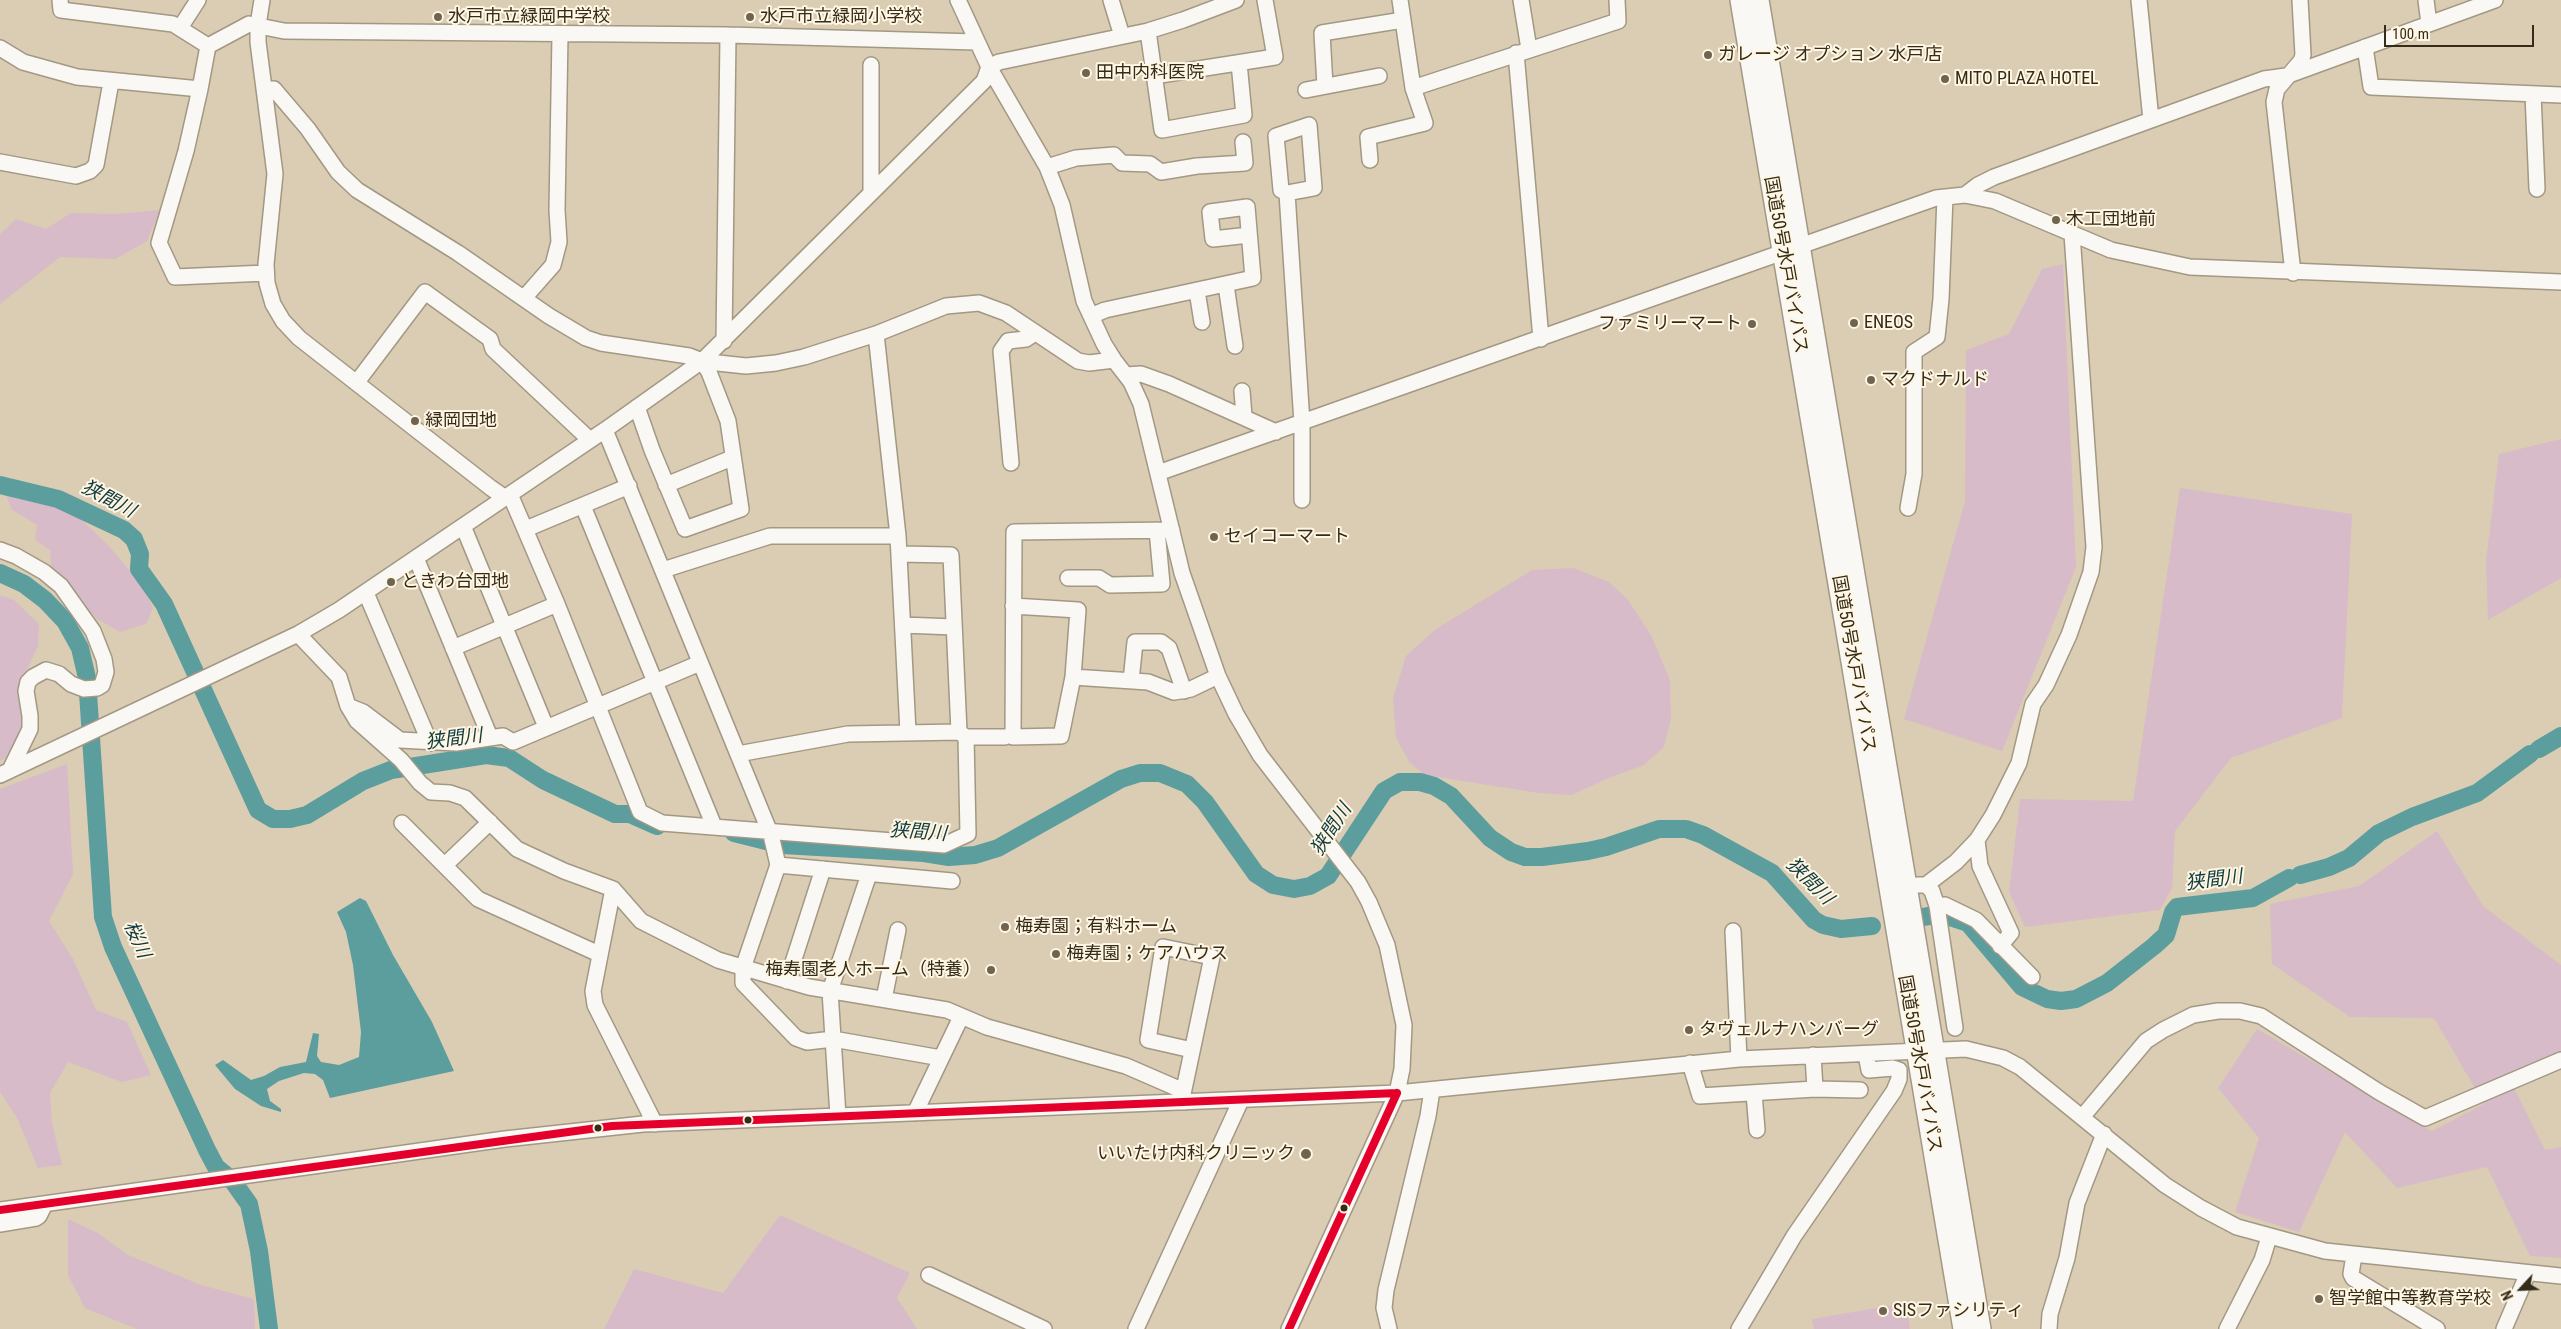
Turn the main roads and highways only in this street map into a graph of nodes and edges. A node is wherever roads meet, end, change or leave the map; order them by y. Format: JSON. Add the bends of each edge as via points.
{"nodes":[{"id":1,"x":1741,"y":0,"type":"edge"},
{"id":2,"x":1760,"y":5,"type":"edge"},
{"id":3,"x":1791,"y":248,"type":"junction"},
{"id":4,"x":1925,"y":1050,"type":"junction"},
{"id":5,"x":1964,"y":1329,"type":"edge"},
{"id":6,"x":1980,"y":1329,"type":"edge"}],
"edges":[{"from":1,"to":3,"type":"highway","name":"国道50号水戸バイパス"},
{"from":2,"to":3,"type":"highway","name":"国道50号水戸バイパス"},
{"from":3,"to":4,"type":"highway","name":"国道50号水戸バイパス"},
{"from":3,"to":4,"type":"highway","name":"国道50号水戸バイパス","via":[[1916,886]]},
{"from":4,"to":5,"type":"highway","name":"国道50号水戸バイパス"},
{"from":4,"to":6,"type":"highway","name":"国道50号水戸バイパス"}]}
